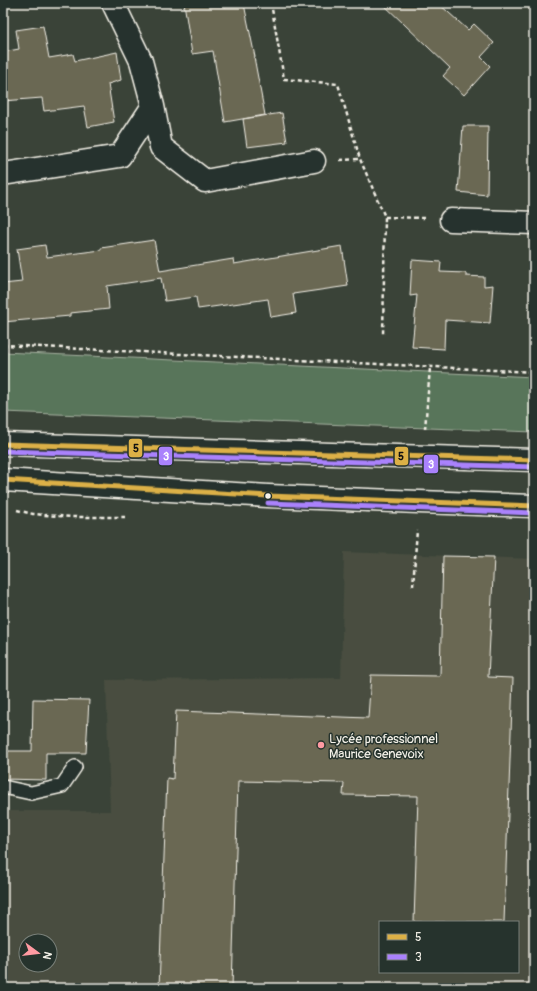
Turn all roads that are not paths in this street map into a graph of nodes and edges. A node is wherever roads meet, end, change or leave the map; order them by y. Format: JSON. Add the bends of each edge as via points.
{"nodes":[{"id":1,"x":113,"y":3,"type":"edge"},
{"id":2,"x":153,"y":106,"type":"junction"},
{"id":3,"x":314,"y":161,"type":"dead end"},
{"id":4,"x":3,"y":174,"type":"edge"},
{"id":5,"x":450,"y":220,"type":"road end"},
{"id":6,"x":534,"y":223,"type":"edge"},
{"id":7,"x":3,"y":444,"type":"edge"},
{"id":8,"x":534,"y":460,"type":"edge"},
{"id":9,"x":3,"y":480,"type":"edge"},
{"id":10,"x":534,"y":506,"type":"edge"},
{"id":11,"x":75,"y":767,"type":"dead end"},
{"id":12,"x":3,"y":787,"type":"edge"}],
"edges":[{"from":1,"to":2,"type":"street","via":[[141,61]]},
{"from":2,"to":3,"type":"street","via":[[161,148],[205,181]]},
{"from":2,"to":4,"type":"street","via":[[120,156]]},
{"from":5,"to":6,"type":"street"},
{"from":7,"to":8,"type":"street"},
{"from":9,"to":10,"type":"street","via":[[268,496]]},
{"from":11,"to":12,"type":"lane","via":[[62,786],[31,792]]}]}
